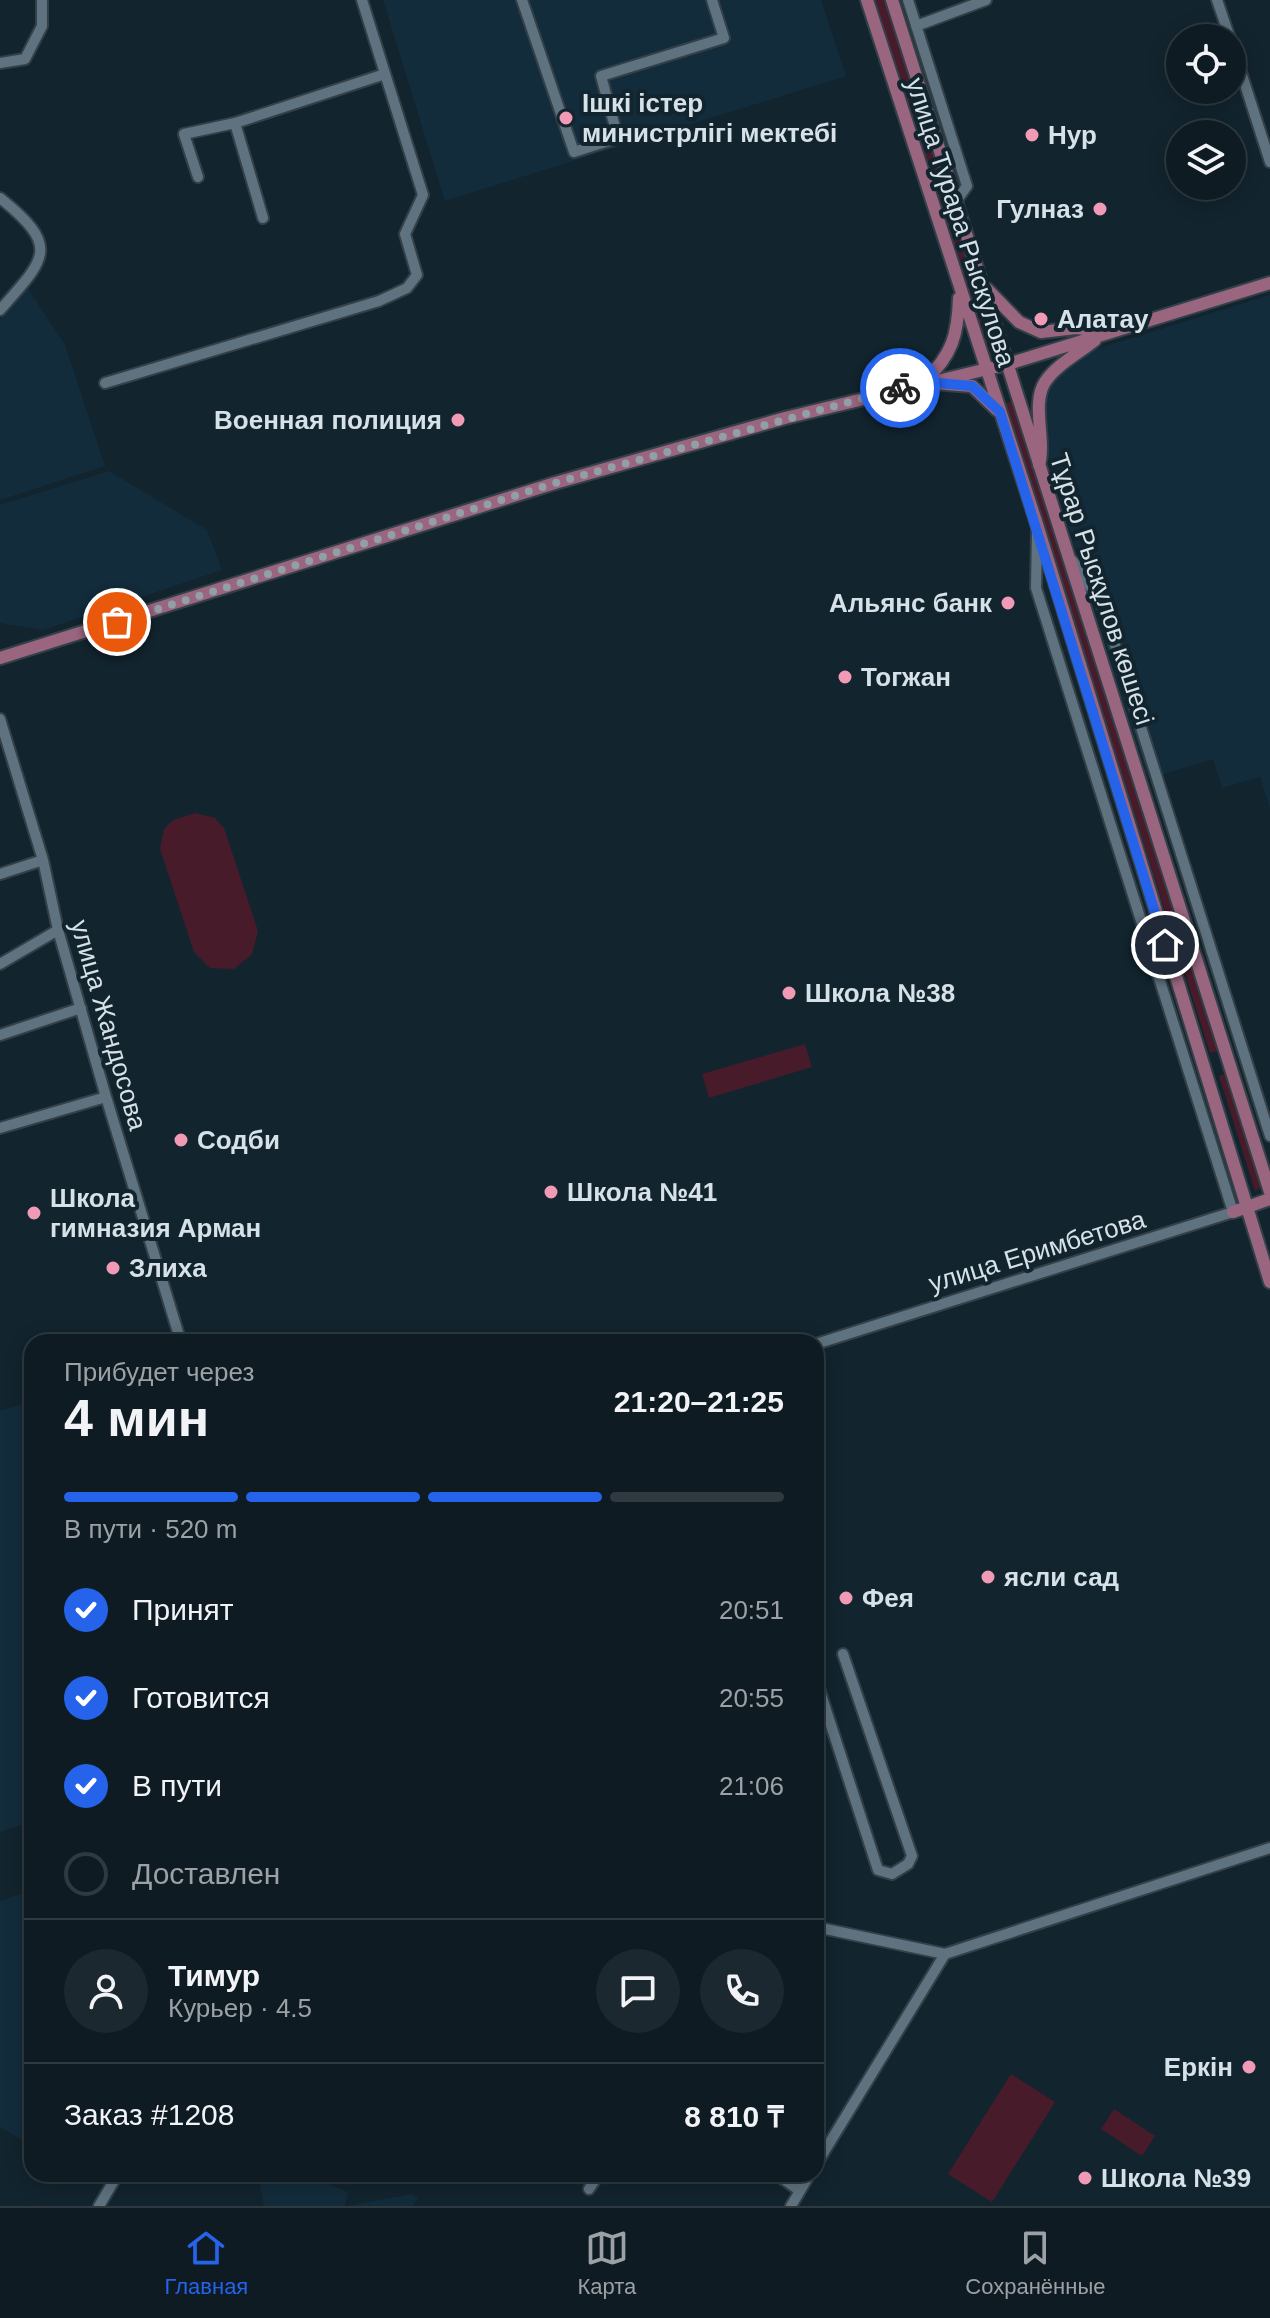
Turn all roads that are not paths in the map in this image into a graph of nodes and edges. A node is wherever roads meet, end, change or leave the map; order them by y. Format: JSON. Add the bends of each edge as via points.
{"nodes":[{"id":1,"x":42,"y":0,"type":"edge"},
{"id":2,"x":362,"y":0,"type":"edge"},
{"id":3,"x":522,"y":0,"type":"edge"},
{"id":4,"x":712,"y":0,"type":"edge"},
{"id":5,"x":867,"y":0,"type":"edge"},
{"id":6,"x":892,"y":0,"type":"edge"},
{"id":7,"x":908,"y":0,"type":"edge"},
{"id":8,"x":986,"y":0,"type":"edge"},
{"id":9,"x":1217,"y":0,"type":"edge"},
{"id":10,"x":1225,"y":24,"type":"edge"},
{"id":11,"x":916,"y":26,"type":"junction"},
{"id":12,"x":0,"y":63,"type":"edge"},
{"id":13,"x":385,"y":74,"type":"junction"},
{"id":14,"x":1246,"y":88,"type":"edge"},
{"id":15,"x":235,"y":123,"type":"junction"},
{"id":16,"x":1270,"y":162,"type":"edge"},
{"id":17,"x":198,"y":177,"type":"dead end"},
{"id":18,"x":0,"y":198,"type":"edge"},
{"id":19,"x":956,"y":201,"type":"junction"},
{"id":20,"x":263,"y":218,"type":"dead end"},
{"id":21,"x":1270,"y":283,"type":"edge"},
{"id":22,"x":984,"y":286,"type":"junction"},
{"id":23,"x":959,"y":287,"type":"junction"},
{"id":24,"x":0,"y":310,"type":"edge"},
{"id":25,"x":1106,"y":334,"type":"junction"},
{"id":26,"x":1008,"y":364,"type":"junction"},
{"id":27,"x":986,"y":369,"type":"junction"},
{"id":28,"x":924,"y":382,"type":"junction"},
{"id":29,"x":105,"y":383,"type":"dead end"},
{"id":30,"x":1000,"y":412,"type":"junction"},
{"id":31,"x":1039,"y":465,"type":"junction"},
{"id":32,"x":1037,"y":524,"type":"junction"},
{"id":33,"x":1065,"y":549,"type":"junction"},
{"id":34,"x":0,"y":658,"type":"edge"},
{"id":35,"x":0,"y":719,"type":"edge"},
{"id":36,"x":43,"y":860,"type":"junction"},
{"id":37,"x":0,"y":874,"type":"edge"},
{"id":38,"x":58,"y":930,"type":"junction"},
{"id":39,"x":0,"y":964,"type":"edge"},
{"id":40,"x":81,"y":1008,"type":"junction"},
{"id":41,"x":0,"y":1035,"type":"edge"},
{"id":42,"x":1226,"y":1057,"type":"junction"},
{"id":43,"x":1201,"y":1066,"type":"junction"},
{"id":44,"x":106,"y":1097,"type":"junction"},
{"id":45,"x":1202,"y":1105,"type":"junction"},
{"id":46,"x":0,"y":1128,"type":"edge"},
{"id":47,"x":1223,"y":1136,"type":"junction"},
{"id":48,"x":1270,"y":1136,"type":"edge"},
{"id":49,"x":1270,"y":1192,"type":"edge"},
{"id":50,"x":1270,"y":1199,"type":"edge"},
{"id":51,"x":1239,"y":1210,"type":"junction"},
{"id":52,"x":1270,"y":1282,"type":"edge"},
{"id":53,"x":179,"y":1334,"type":"edge"},
{"id":54,"x":824,"y":1341,"type":"edge"},
{"id":55,"x":843,"y":1654,"type":"dead end"},
{"id":56,"x":824,"y":1704,"type":"edge"},
{"id":57,"x":1270,"y":1848,"type":"edge"},
{"id":58,"x":824,"y":1929,"type":"edge"},
{"id":59,"x":945,"y":1954,"type":"junction"},
{"id":60,"x":824,"y":2152,"type":"edge"},
{"id":61,"x":113,"y":2182,"type":"edge"},
{"id":62,"x":594,"y":2182,"type":"edge"},
{"id":63,"x":787,"y":2182,"type":"edge"},
{"id":64,"x":805,"y":2182,"type":"edge"},
{"id":65,"x":589,"y":2189,"type":"dead end"},
{"id":66,"x":800,"y":2191,"type":"junction"},
{"id":67,"x":99,"y":2206,"type":"edge"},
{"id":68,"x":791,"y":2206,"type":"edge"}],
"edges":[{"from":1,"to":12,"type":"street","via":[[42,26],[25,59]]},
{"from":2,"to":13,"type":"street"},
{"from":3,"to":4,"type":"street","via":[[574,152],[618,138],[601,76],[724,38]]},
{"from":5,"to":23,"type":"main road","name":"улица Турара Рыскулова"},
{"from":6,"to":19,"type":"main road","name":"Тұрар Рыскұлов көшесі"},
{"from":7,"to":11,"type":"street"},
{"from":8,"to":11,"type":"street"},
{"from":9,"to":10,"type":"street"},
{"from":11,"to":19,"type":"street","via":[[967,186]]},
{"from":13,"to":15,"type":"street"},
{"from":13,"to":29,"type":"street","via":[[423,195],[405,234],[417,275],[407,288]]},
{"from":14,"to":16,"type":"street"},
{"from":15,"to":17,"type":"street","via":[[184,134]]},
{"from":15,"to":20,"type":"street"},
{"from":18,"to":24,"type":"street","via":[[29,221],[40,240],[41,257]]},
{"from":19,"to":22,"type":"main road","name":"Тұрар Рыскұлов көшесі"},
{"from":21,"to":25,"type":"main road"},
{"from":22,"to":25,"type":"main road","via":[[1019,322],[1041,332],[1076,328]]},
{"from":22,"to":26,"type":"main road","name":"Тұрар Рыскұлов көшесі"},
{"from":23,"to":27,"type":"main road","name":"улица Турара Рыскулова"},
{"from":23,"to":28,"type":"main road","via":[[951,353]]},
{"from":25,"to":26,"type":"main road"},
{"from":25,"to":31,"type":"main road","via":[[1043,387],[1044,449]]},
{"from":26,"to":27,"type":"main road"},
{"from":26,"to":31,"type":"main road","name":"Тұрар Рыскұлов көшесі"},
{"from":27,"to":28,"type":"main road"},
{"from":27,"to":30,"type":"main road","name":"улица Турара Рыскулова"},
{"from":28,"to":30,"type":"main road","via":[[972,386]]},
{"from":28,"to":34,"type":"main road","via":[[555,483]]},
{"from":30,"to":32,"type":"main road","name":"улица Турара Рыскулова"},
{"from":31,"to":33,"type":"main road","name":"Тұрар Рыскұлов көшесі"},
{"from":32,"to":43,"type":"main road","name":"улица Турара Рыскулова"},
{"from":32,"to":45,"type":"street","via":[[1036,588]]},
{"from":33,"to":42,"type":"main road","name":"Тұрар Рыскұлов көшесі"},
{"from":33,"to":48,"type":"street","via":[[1103,607]]},
{"from":35,"to":36,"type":"street","name":"улица Жандосова"},
{"from":36,"to":37,"type":"street"},
{"from":36,"to":38,"type":"street","name":"улица Жандосова"},
{"from":38,"to":39,"type":"street"},
{"from":38,"to":40,"type":"street","name":"улица Жандосова"},
{"from":40,"to":41,"type":"street"},
{"from":40,"to":44,"type":"street","name":"улица Жандосова"},
{"from":42,"to":43,"type":"main road"},
{"from":42,"to":49,"type":"main road","name":"Тұрар Рыскұлов көшесі"},
{"from":43,"to":47,"type":"main road","name":"улица Турара Рыскулова"},
{"from":44,"to":46,"type":"street"},
{"from":44,"to":53,"type":"street","name":"улица Жандосова"},
{"from":45,"to":47,"type":"street"},
{"from":45,"to":51,"type":"street"},
{"from":47,"to":51,"type":"main road","name":"улица Турара Рыскулова"},
{"from":50,"to":51,"type":"main road","name":"улица Еримбетова"},
{"from":51,"to":52,"type":"main road","name":"улица Турара Рыскулова"},
{"from":51,"to":54,"type":"street","name":"улица Еримбетова"},
{"from":55,"to":56,"type":"street","via":[[912,1856],[892,1874],[878,1870]]},
{"from":57,"to":59,"type":"street"},
{"from":58,"to":59,"type":"street"},
{"from":59,"to":60,"type":"street"},
{"from":61,"to":67,"type":"street"},
{"from":62,"to":65,"type":"street"},
{"from":63,"to":66,"type":"street"},
{"from":64,"to":66,"type":"street"},
{"from":66,"to":68,"type":"street"}]}
